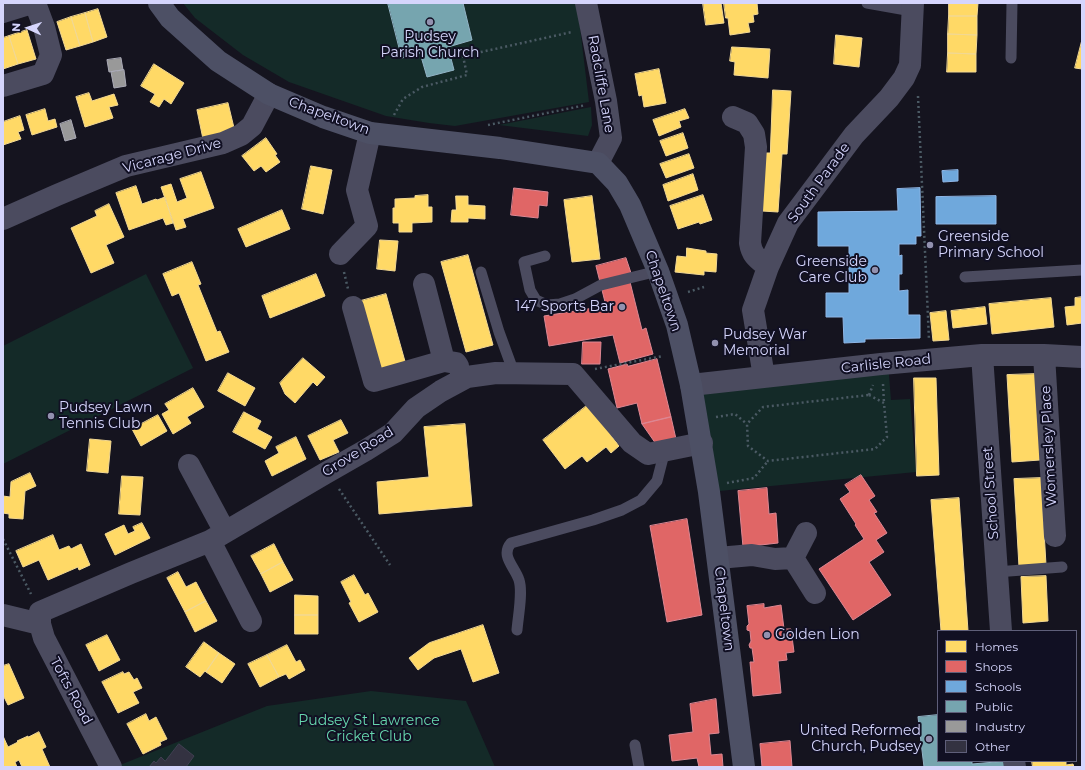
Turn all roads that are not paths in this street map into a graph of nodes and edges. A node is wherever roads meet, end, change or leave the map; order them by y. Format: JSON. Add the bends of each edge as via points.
{"nodes":[{"id":1,"x":34,"y":3,"type":"edge"},
{"id":2,"x":159,"y":3,"type":"edge"},
{"id":3,"x":586,"y":3,"type":"edge"},
{"id":4,"x":867,"y":3,"type":"edge"},
{"id":5,"x":1012,"y":3,"type":"edge"},
{"id":6,"x":913,"y":7,"type":"edge"},
{"id":7,"x":3,"y":12,"type":"edge"},
{"id":8,"x":1011,"y":58,"type":"dead end"},
{"id":9,"x":3,"y":86,"type":"edge"},
{"id":10,"x":269,"y":94,"type":"junction"},
{"id":11,"x":733,"y":117,"type":"dead end"},
{"id":12,"x":376,"y":133,"type":"junction"},
{"id":13,"x":598,"y":163,"type":"junction"},
{"id":14,"x":3,"y":219,"type":"edge"},
{"id":15,"x":340,"y":254,"type":"road end"},
{"id":16,"x":545,"y":256,"type":"dead end"},
{"id":17,"x":768,"y":267,"type":"junction"},
{"id":18,"x":1082,"y":270,"type":"edge"},
{"id":19,"x":658,"y":271,"type":"junction"},
{"id":20,"x":481,"y":272,"type":"dead end"},
{"id":21,"x":965,"y":277,"type":"dead end"},
{"id":22,"x":424,"y":284,"type":"dead end"},
{"id":23,"x":352,"y":307,"type":"road end"},
{"id":24,"x":982,"y":355,"type":"junction"},
{"id":25,"x":1044,"y":355,"type":"junction"},
{"id":26,"x":1082,"y":357,"type":"edge"},
{"id":27,"x":444,"y":361,"type":"junction"},
{"id":28,"x":514,"y":373,"type":"junction"},
{"id":29,"x":467,"y":377,"type":"junction"},
{"id":30,"x":764,"y":377,"type":"junction"},
{"id":31,"x":691,"y":385,"type":"junction"},
{"id":32,"x":702,"y":443,"type":"junction"},
{"id":33,"x":665,"y":450,"type":"junction"},
{"id":34,"x":187,"y":463,"type":"dead end"},
{"id":35,"x":806,"y":533,"type":"dead end"},
{"id":36,"x":218,"y":536,"type":"junction"},
{"id":37,"x":1055,"y":536,"type":"dead end"},
{"id":38,"x":718,"y":558,"type":"junction"},
{"id":39,"x":793,"y":558,"type":"junction"},
{"id":40,"x":1062,"y":567,"type":"dead end"},
{"id":41,"x":996,"y":572,"type":"junction"},
{"id":42,"x":816,"y":593,"type":"dead end"},
{"id":43,"x":3,"y":615,"type":"edge"},
{"id":44,"x":40,"y":618,"type":"junction"},
{"id":45,"x":251,"y":621,"type":"dead end"},
{"id":46,"x":516,"y":630,"type":"dead end"},
{"id":47,"x":1001,"y":630,"type":"edge"},
{"id":48,"x":636,"y":745,"type":"dead end"},
{"id":49,"x":111,"y":767,"type":"edge"},
{"id":50,"x":640,"y":767,"type":"edge"},
{"id":51,"x":744,"y":767,"type":"edge"}],
"edges":[{"from":1,"to":7,"type":"street"},
{"from":1,"to":9,"type":"street","via":[[52,55],[43,74]]},
{"from":2,"to":10,"type":"main road","name":"Chapeltown","via":[[170,18],[218,61]]},
{"from":3,"to":13,"type":"street","name":"Radcliffe Lane","via":[[611,138]]},
{"from":4,"to":6,"type":"lane"},
{"from":5,"to":8,"type":"lane"},
{"from":6,"to":17,"type":"street","name":"South Parade","via":[[910,65],[904,78],[854,135],[788,223]]},
{"from":10,"to":12,"type":"main road","name":"Chapeltown","via":[[322,117]]},
{"from":10,"to":14,"type":"street","name":"Vicarage Drive","via":[[252,126],[241,135],[223,143],[126,166]]},
{"from":11,"to":17,"type":"street","via":[[747,123],[754,134],[756,147],[750,243],[756,258]]},
{"from":12,"to":13,"type":"main road","name":"Chapeltown"},
{"from":12,"to":15,"type":"street","via":[[357,190],[367,226]]},
{"from":13,"to":19,"type":"main road","name":"Chapeltown","via":[[617,183],[630,204]]},
{"from":16,"to":19,"type":"lane","via":[[524,262],[530,290],[536,300],[547,305],[560,304],[601,286]]},
{"from":17,"to":30,"type":"street","name":"South Parade","via":[[753,310]]},
{"from":18,"to":21,"type":"lane"},
{"from":19,"to":31,"type":"main road","name":"Chapeltown","via":[[677,325]]},
{"from":20,"to":28,"type":"lane"},
{"from":22,"to":27,"type":"street"},
{"from":23,"to":27,"type":"street","via":[[374,380]]},
{"from":24,"to":25,"type":"street","name":"Carlisle Road"},
{"from":24,"to":30,"type":"street","name":"Carlisle Road"},
{"from":24,"to":41,"type":"street","name":"School Street"},
{"from":25,"to":26,"type":"street","name":"Carlisle Road"},
{"from":25,"to":37,"type":"street","name":"Womersley Place"},
{"from":27,"to":29,"type":"street","via":[[456,363]]},
{"from":28,"to":29,"type":"street","name":"Grove Road"},
{"from":28,"to":33,"type":"street","name":"Grove Road","via":[[573,374],[632,443],[648,454]]},
{"from":29,"to":36,"type":"street","name":"Grove Road","via":[[416,408],[393,433]]},
{"from":30,"to":31,"type":"street","name":"Carlisle Road"},
{"from":31,"to":32,"type":"main road","name":"Chapeltown"},
{"from":32,"to":33,"type":"street"},
{"from":32,"to":38,"type":"main road","name":"Chapeltown"},
{"from":33,"to":46,"type":"lane","via":[[657,481],[641,500],[593,520],[510,543],[506,551],[520,580],[521,591]]},
{"from":34,"to":36,"type":"street"},
{"from":35,"to":39,"type":"street"},
{"from":36,"to":44,"type":"street","name":"Grove Road","via":[[119,578]]},
{"from":36,"to":45,"type":"street"},
{"from":38,"to":39,"type":"street","via":[[752,555],[775,559]]},
{"from":38,"to":51,"type":"main road","name":"Chapeltown"},
{"from":39,"to":42,"type":"street"},
{"from":40,"to":41,"type":"lane"},
{"from":41,"to":47,"type":"street","name":"School Street"},
{"from":43,"to":44,"type":"street"},
{"from":44,"to":49,"type":"street","name":"Tofts Road","via":[[44,638]]},
{"from":48,"to":50,"type":"lane"}]}
